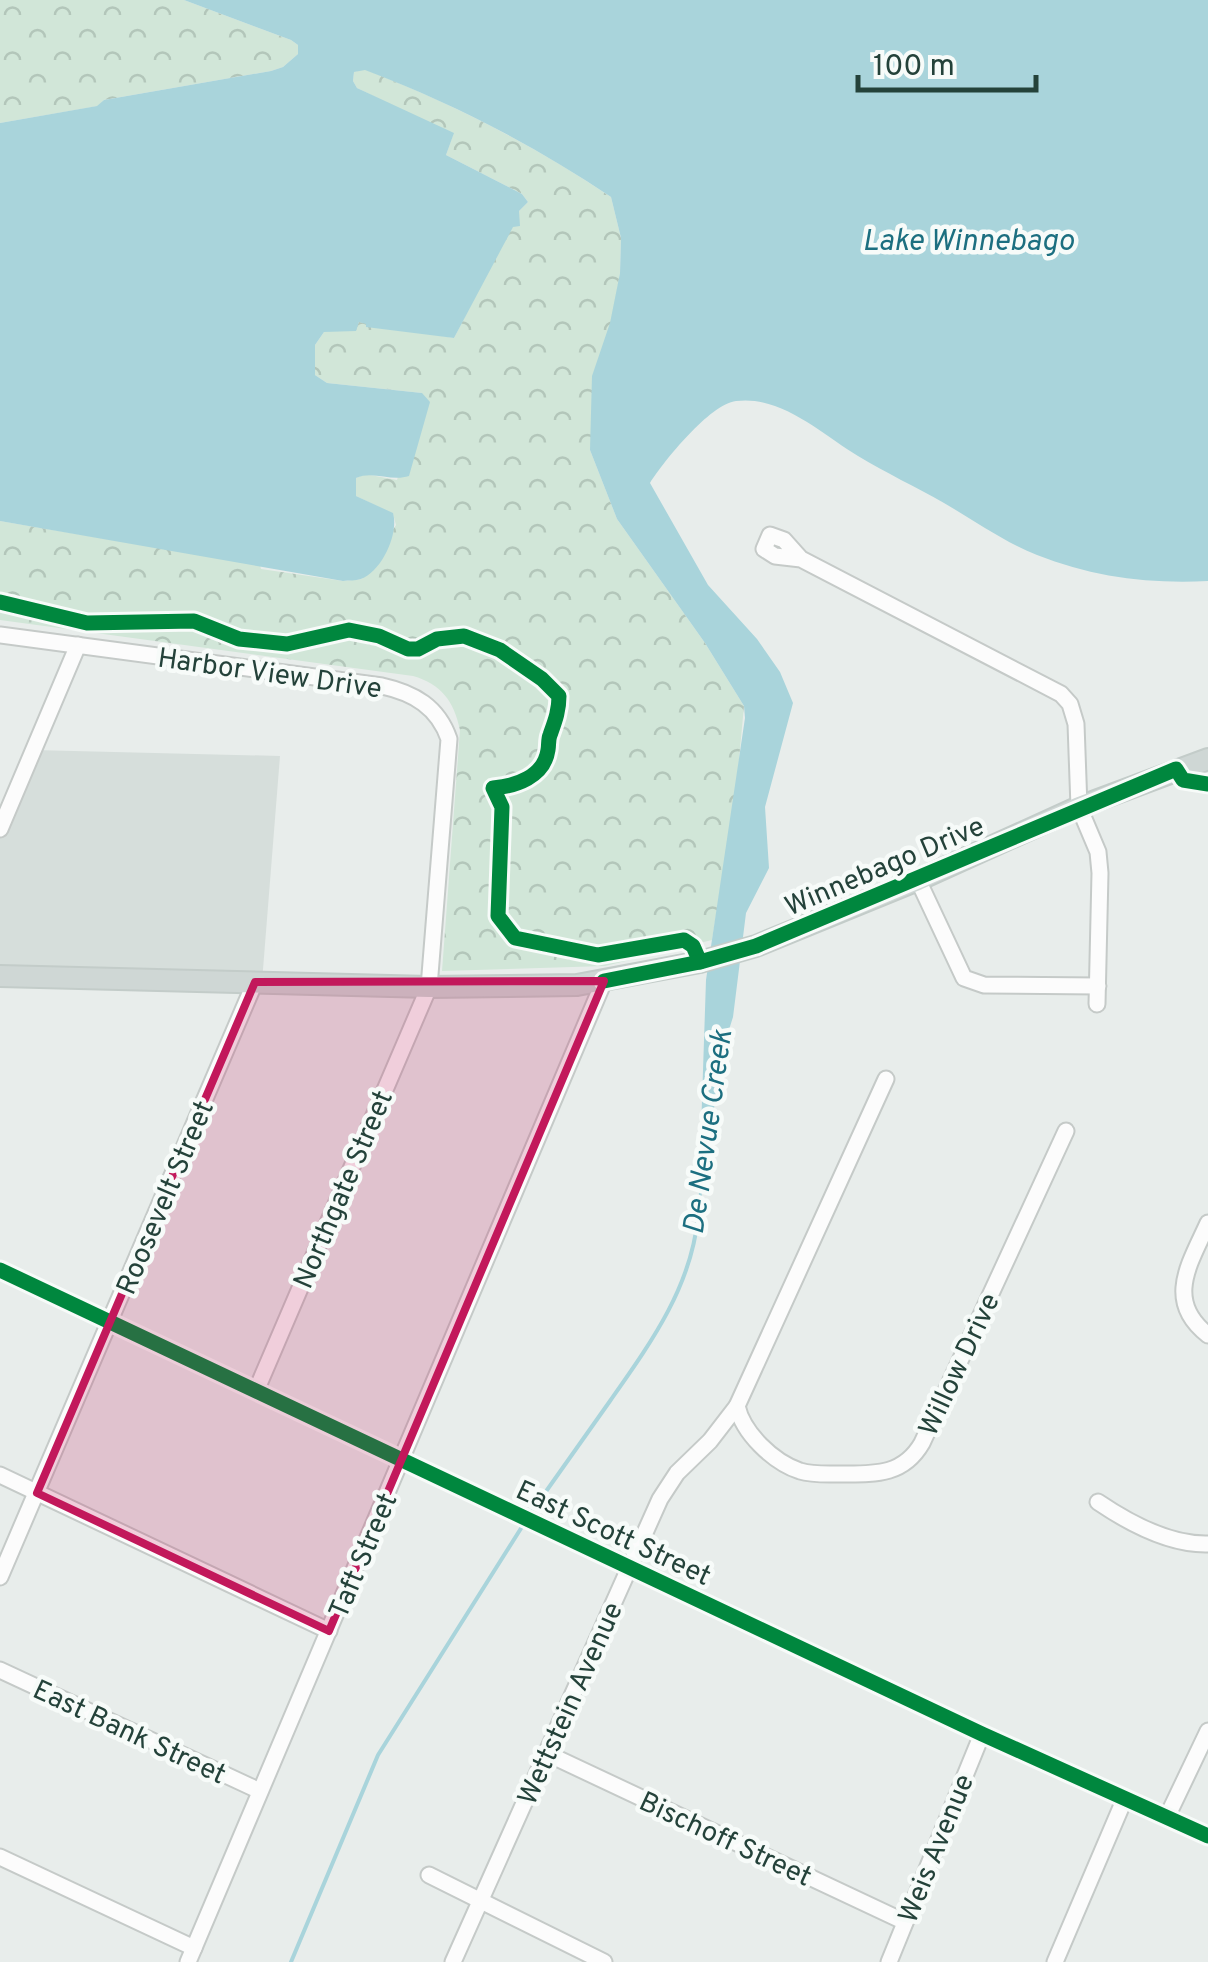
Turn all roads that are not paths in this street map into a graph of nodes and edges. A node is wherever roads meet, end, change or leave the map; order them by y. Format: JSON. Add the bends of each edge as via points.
{"nodes":[{"id":1,"x":801,"y":559,"type":"dead end"},
{"id":2,"x":0,"y":634,"type":"edge"},
{"id":3,"x":78,"y":645,"type":"junction"},
{"id":4,"x":1208,"y":758,"type":"edge"},
{"id":5,"x":1079,"y":807,"type":"junction"},
{"id":6,"x":0,"y":829,"type":"edge"},
{"id":7,"x":918,"y":880,"type":"junction"},
{"id":8,"x":0,"y":976,"type":"edge"},
{"id":9,"x":604,"y":980,"type":"junction"},
{"id":10,"x":255,"y":982,"type":"junction"},
{"id":11,"x":1098,"y":986,"type":"junction"},
{"id":12,"x":429,"y":987,"type":"junction"},
{"id":13,"x":1097,"y":1004,"type":"dead end"},
{"id":14,"x":886,"y":1079,"type":"dead end"},
{"id":15,"x":1066,"y":1131,"type":"dead end"},
{"id":16,"x":1208,"y":1223,"type":"edge"},
{"id":17,"x":0,"y":1270,"type":"edge"},
{"id":18,"x":110,"y":1322,"type":"junction"},
{"id":19,"x":1208,"y":1335,"type":"edge"},
{"id":20,"x":256,"y":1391,"type":"junction"},
{"id":21,"x":736,"y":1406,"type":"junction"},
{"id":22,"x":402,"y":1460,"type":"junction"},
{"id":23,"x":0,"y":1475,"type":"edge"},
{"id":24,"x":38,"y":1493,"type":"junction"},
{"id":25,"x":1098,"y":1502,"type":"dead end"},
{"id":26,"x":1208,"y":1544,"type":"edge"},
{"id":27,"x":628,"y":1567,"type":"junction"},
{"id":28,"x":0,"y":1578,"type":"edge"},
{"id":29,"x":329,"y":1631,"type":"junction"},
{"id":30,"x":0,"y":1670,"type":"edge"},
{"id":31,"x":1208,"y":1731,"type":"edge"},
{"id":32,"x":982,"y":1734,"type":"junction"},
{"id":33,"x":548,"y":1754,"type":"junction"},
{"id":34,"x":260,"y":1791,"type":"junction"},
{"id":35,"x":1125,"y":1798,"type":"junction"},
{"id":36,"x":1167,"y":1816,"type":"junction"},
{"id":37,"x":1208,"y":1836,"type":"edge"},
{"id":38,"x":0,"y":1857,"type":"edge"},
{"id":39,"x":429,"y":1875,"type":"dead end"},
{"id":40,"x":480,"y":1903,"type":"junction"},
{"id":41,"x":905,"y":1922,"type":"junction"},
{"id":42,"x":191,"y":1955,"type":"edge"},
{"id":43,"x":453,"y":1962,"type":"edge"},
{"id":44,"x":604,"y":1962,"type":"edge"},
{"id":45,"x":889,"y":1962,"type":"edge"},
{"id":46,"x":1055,"y":1962,"type":"edge"}],
"edges":[{"from":1,"to":5,"type":"street","via":[[1061,694],[1076,724]]},
{"from":2,"to":3,"type":"street","name":"Harbor View Drive"},
{"from":3,"to":6,"type":"street"},
{"from":3,"to":12,"type":"street","name":"Harbor View Drive","via":[[382,686],[431,708],[449,739]]},
{"from":4,"to":5,"type":"main road","name":"Winnebago Drive"},
{"from":5,"to":7,"type":"main road","name":"Winnebago Drive"},
{"from":5,"to":11,"type":"street","via":[[1098,852]]},
{"from":7,"to":9,"type":"main road","name":"Winnebago Drive","via":[[756,946]]},
{"from":7,"to":11,"type":"street","via":[[964,978],[984,986]]},
{"from":8,"to":10,"type":"main road","name":"Winnebago Drive"},
{"from":9,"to":12,"type":"main road","name":"Winnebago Drive"},
{"from":9,"to":22,"type":"street","name":"Taft Street"},
{"from":10,"to":12,"type":"main road","name":"Winnebago Drive"},
{"from":10,"to":18,"type":"street","name":"Roosevelt Street"},
{"from":11,"to":13,"type":"street"},
{"from":12,"to":20,"type":"street","name":"Northgate Street"},
{"from":14,"to":21,"type":"street","name":"Wettstein Avenue"},
{"from":15,"to":21,"type":"street","name":"Willow Drive","via":[[907,1462],[879,1474],[802,1472],[750,1434]]},
{"from":16,"to":19,"type":"street","via":[[1183,1289],[1190,1316]]},
{"from":17,"to":18,"type":"street","name":"East Scott Street"},
{"from":18,"to":20,"type":"street","name":"East Scott Street"},
{"from":18,"to":24,"type":"street","name":"Roosevelt Street"},
{"from":20,"to":22,"type":"street","name":"East Scott Street"},
{"from":21,"to":27,"type":"street","name":"Wettstein Avenue","via":[[669,1484]]},
{"from":22,"to":27,"type":"street","name":"East Scott Street"},
{"from":22,"to":29,"type":"street","name":"Taft Street"},
{"from":23,"to":24,"type":"street"},
{"from":24,"to":28,"type":"street","name":"Roosevelt Street"},
{"from":24,"to":29,"type":"street"},
{"from":25,"to":26,"type":"street","via":[[1163,1536]]},
{"from":27,"to":32,"type":"street","name":"East Scott Street"},
{"from":27,"to":33,"type":"street","name":"Wettstein Avenue"},
{"from":29,"to":34,"type":"street","name":"Taft Street"},
{"from":30,"to":34,"type":"street","name":"East Bank Street"},
{"from":31,"to":36,"type":"street"},
{"from":32,"to":35,"type":"street","name":"East Scott Street"},
{"from":32,"to":41,"type":"street","name":"Weis Avenue"},
{"from":33,"to":40,"type":"street","name":"Wettstein Avenue"},
{"from":33,"to":41,"type":"street","name":"Bischoff Street"},
{"from":34,"to":42,"type":"street","name":"Taft Street"},
{"from":35,"to":36,"type":"street","name":"East Scott Street"},
{"from":35,"to":46,"type":"street"},
{"from":36,"to":37,"type":"street","name":"East Scott Street"},
{"from":38,"to":42,"type":"street"},
{"from":39,"to":40,"type":"street"},
{"from":40,"to":43,"type":"street","name":"Wettstein Avenue"},
{"from":40,"to":44,"type":"street"},
{"from":41,"to":45,"type":"street","name":"Weis Avenue"}]}
